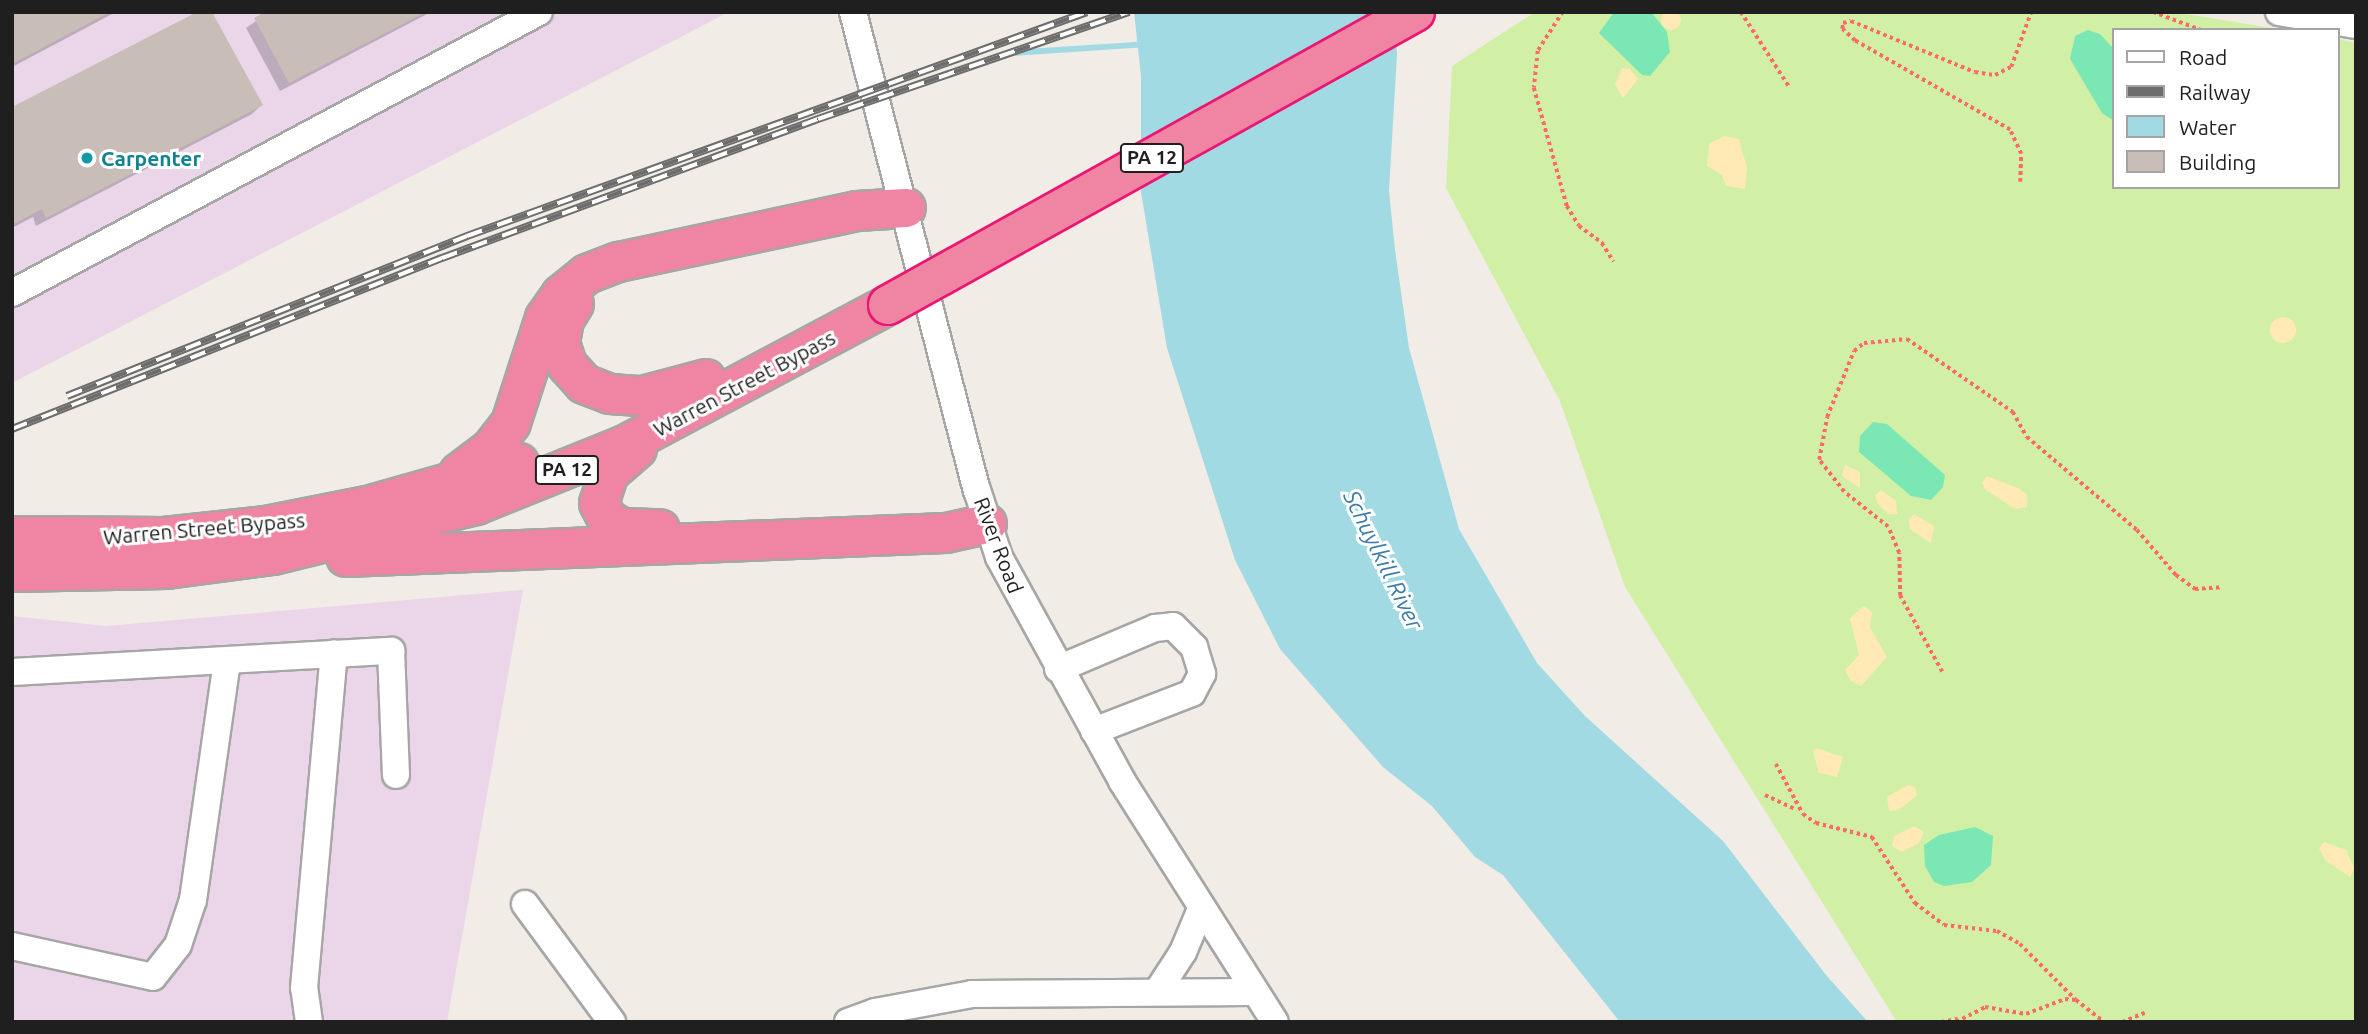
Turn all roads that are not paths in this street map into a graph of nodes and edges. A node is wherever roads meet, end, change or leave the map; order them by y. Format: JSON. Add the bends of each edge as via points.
{"nodes":[{"id":1,"x":540,"y":12,"type":"edge"},
{"id":2,"x":853,"y":12,"type":"edge"},
{"id":3,"x":1368,"y":12,"type":"edge"},
{"id":4,"x":1415,"y":12,"type":"edge"},
{"id":5,"x":2278,"y":12,"type":"edge"},
{"id":6,"x":2356,"y":24,"type":"edge"},
{"id":7,"x":906,"y":208,"type":"junction"},
{"id":8,"x":12,"y":293,"type":"edge"},
{"id":9,"x":885,"y":293,"type":"junction"},
{"id":10,"x":706,"y":379,"type":"junction"},
{"id":11,"x":672,"y":422,"type":"junction"},
{"id":12,"x":416,"y":494,"type":"junction"},
{"id":13,"x":987,"y":524,"type":"junction"},
{"id":14,"x":12,"y":536,"type":"edge"},
{"id":15,"x":218,"y":562,"type":"junction"},
{"id":16,"x":12,"y":572,"type":"edge"},
{"id":17,"x":334,"y":653,"type":"junction"},
{"id":18,"x":227,"y":662,"type":"junction"},
{"id":19,"x":1058,"y":669,"type":"junction"},
{"id":20,"x":12,"y":672,"type":"edge"},
{"id":21,"x":1094,"y":732,"type":"junction"},
{"id":22,"x":396,"y":775,"type":"dead end"},
{"id":23,"x":525,"y":904,"type":"dead end"},
{"id":24,"x":1201,"y":909,"type":"junction"},
{"id":25,"x":12,"y":946,"type":"edge"},
{"id":26,"x":1157,"y":992,"type":"junction"},
{"id":27,"x":1253,"y":992,"type":"junction"},
{"id":28,"x":309,"y":1022,"type":"edge"},
{"id":29,"x":612,"y":1022,"type":"edge"},
{"id":30,"x":848,"y":1022,"type":"edge"},
{"id":31,"x":1275,"y":1022,"type":"edge"}],
"edges":[{"from":1,"to":8,"type":"street"},
{"from":2,"to":7,"type":"street","name":"River Road"},
{"from":3,"to":9,"type":"highway","name":"Warren Street Bypass","number":"PA 12"},
{"from":4,"to":9,"type":"highway","name":"Warren Street Bypass","number":"PA 12","bridge":true},
{"from":5,"to":6,"type":"street"},
{"from":7,"to":10,"type":"highway","via":[[860,225],[608,281],[582,296],[564,320],[560,343],[566,365],[596,390],[642,396]]},
{"from":7,"to":12,"type":"highway","via":[[857,211],[619,262],[587,274],[561,295],[545,318],[519,407],[502,437],[465,470]]},
{"from":7,"to":13,"type":"street","name":"River Road"},
{"from":9,"to":10,"type":"highway","name":"Warren Street Bypass","number":"PA 12"},
{"from":9,"to":11,"type":"highway","name":"Warren Street Bypass","number":"PA 12"},
{"from":10,"to":12,"type":"highway","name":"Warren Street Bypass","number":"PA 12","via":[[567,445]]},
{"from":11,"to":13,"type":"highway","via":[[617,464],[603,482],[599,503],[614,524],[640,530],[946,518]]},
{"from":11,"to":15,"type":"highway","name":"Warren Street Bypass","number":"PA 12","via":[[576,467],[463,509],[325,545]]},
{"from":12,"to":14,"type":"highway","name":"Warren Street Bypass","number":"PA 12","via":[[319,517],[202,533],[112,538]]},
{"from":13,"to":15,"type":"highway","via":[[946,534]]},
{"from":13,"to":19,"type":"street","name":"River Road","via":[[1012,585]]},
{"from":15,"to":16,"type":"highway","name":"Warren Street Bypass","number":"PA 12","via":[[167,569]]},
{"from":17,"to":18,"type":"street"},
{"from":17,"to":22,"type":"street","via":[[391,651]]},
{"from":17,"to":28,"type":"street","via":[[304,989]]},
{"from":18,"to":20,"type":"street"},
{"from":18,"to":25,"type":"street","via":[[193,900],[178,945],[153,977]]},
{"from":19,"to":21,"type":"street","name":"River Road"},
{"from":19,"to":21,"type":"street","via":[[1155,628],[1172,626],[1194,647],[1202,674],[1192,693]]},
{"from":21,"to":24,"type":"street","name":"River Road"},
{"from":23,"to":29,"type":"street"},
{"from":24,"to":26,"type":"street","via":[[1183,952]]},
{"from":24,"to":27,"type":"street","name":"River Road"},
{"from":26,"to":27,"type":"street"},
{"from":26,"to":30,"type":"street","via":[[972,994],[875,1012]]},
{"from":27,"to":31,"type":"street","name":"River Road"}]}
